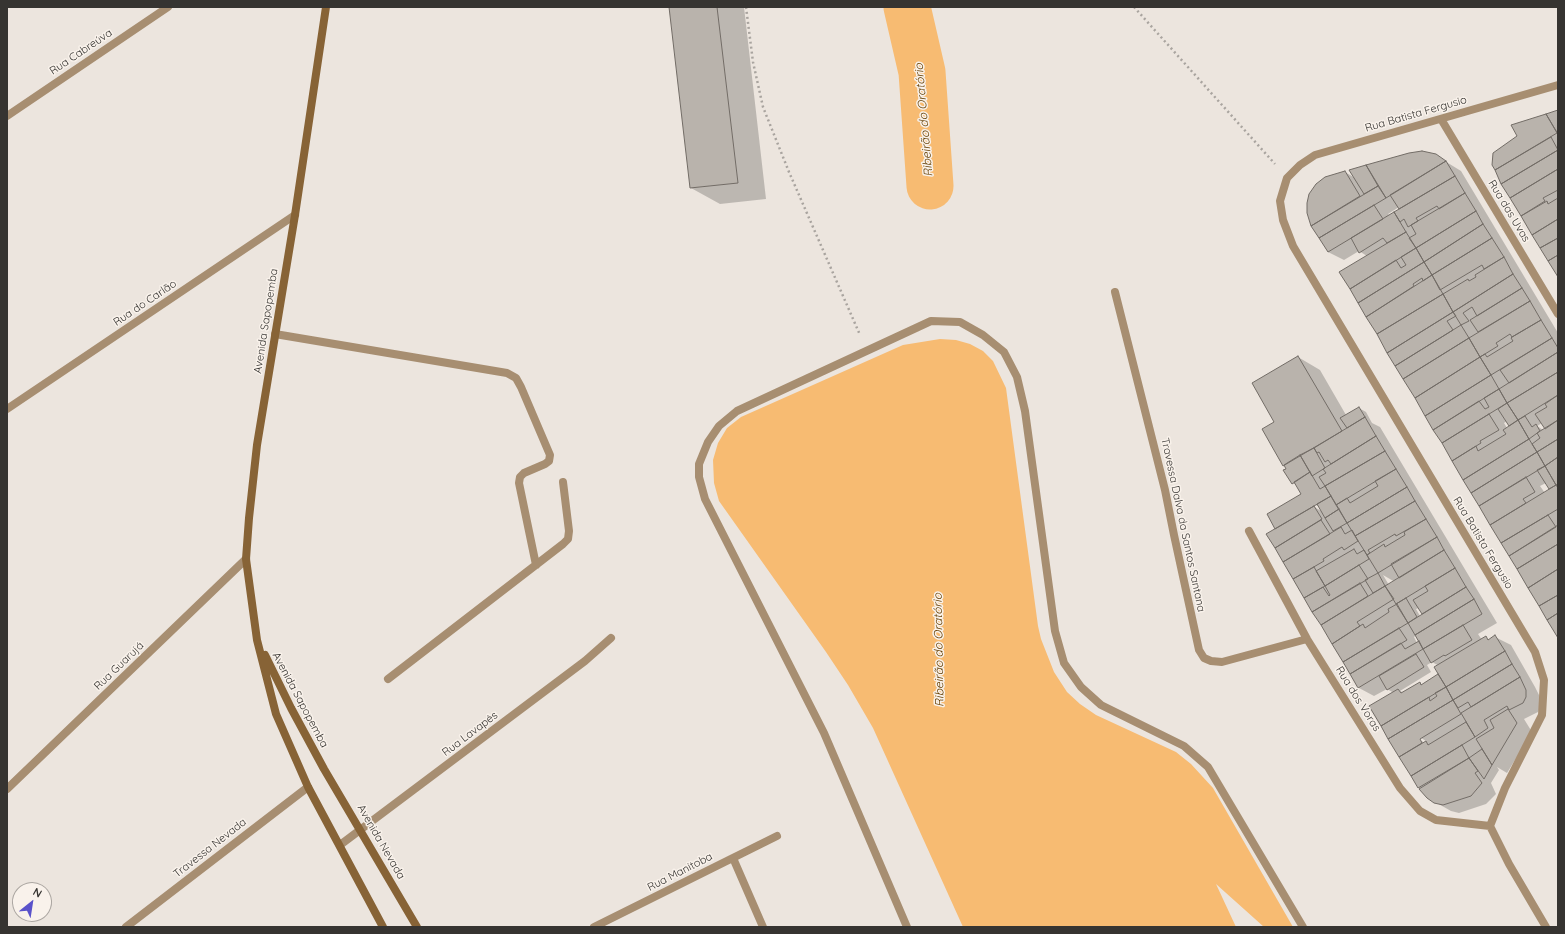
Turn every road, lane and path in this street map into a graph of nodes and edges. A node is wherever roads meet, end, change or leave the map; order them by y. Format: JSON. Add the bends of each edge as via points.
{"nodes":[{"id":1,"x":168,"y":7,"type":"edge"},
{"id":2,"x":326,"y":7,"type":"edge"},
{"id":3,"x":746,"y":7,"type":"edge"},
{"id":4,"x":1134,"y":7,"type":"edge"},
{"id":5,"x":1558,"y":84,"type":"edge"},
{"id":6,"x":7,"y":116,"type":"edge"},
{"id":7,"x":1441,"y":119,"type":"junction"},
{"id":8,"x":1287,"y":178,"type":"junction"},
{"id":9,"x":295,"y":215,"type":"junction"},
{"id":10,"x":1115,"y":292,"type":"dead end"},
{"id":11,"x":1558,"y":314,"type":"edge"},
{"id":12,"x":275,"y":334,"type":"junction"},
{"id":13,"x":867,"y":350,"type":"junction"},
{"id":14,"x":7,"y":409,"type":"edge"},
{"id":15,"x":563,"y":482,"type":"dead end"},
{"id":16,"x":1249,"y":531,"type":"dead end"},
{"id":17,"x":246,"y":559,"type":"junction"},
{"id":18,"x":536,"y":565,"type":"junction"},
{"id":19,"x":611,"y":638,"type":"dead end"},
{"id":20,"x":1307,"y":639,"type":"junction"},
{"id":21,"x":257,"y":640,"type":"junction"},
{"id":22,"x":388,"y":678,"type":"dead end"},
{"id":23,"x":324,"y":769,"type":"joint"},
{"id":24,"x":308,"y":787,"type":"junction"},
{"id":25,"x":7,"y":789,"type":"edge"},
{"id":26,"x":1490,"y":826,"type":"junction"},
{"id":27,"x":361,"y":829,"type":"junction"},
{"id":28,"x":776,"y":836,"type":"dead end"},
{"id":29,"x":340,"y":845,"type":"junction"},
{"id":30,"x":733,"y":858,"type":"junction"},
{"id":31,"x":126,"y":927,"type":"edge"},
{"id":32,"x":383,"y":927,"type":"edge"},
{"id":33,"x":417,"y":927,"type":"edge"},
{"id":34,"x":594,"y":927,"type":"edge"},
{"id":35,"x":763,"y":927,"type":"edge"},
{"id":36,"x":907,"y":927,"type":"edge"},
{"id":37,"x":1303,"y":927,"type":"edge"},
{"id":38,"x":1546,"y":927,"type":"edge"}],
"edges":[{"from":1,"to":6,"type":"street","name":"Rua Cabreúva"},
{"from":2,"to":9,"type":"main road","name":"Avenida Sapopemba"},
{"from":3,"to":13,"type":"path","via":[[753,62],[763,107]]},
{"from":4,"to":8,"type":"path"},
{"from":5,"to":7,"type":"street","name":"Rua Batista Fergusio"},
{"from":7,"to":8,"type":"street","name":"Rua Batista Fergusio","via":[[1315,155]]},
{"from":7,"to":11,"type":"street","name":"Rua das Uvas"},
{"from":8,"to":26,"type":"street","name":"Rua Batista Fergusio","via":[[1280,201],[1283,220],[1293,246],[1535,652],[1544,680],[1542,715],[1505,788]]},
{"from":9,"to":12,"type":"main road","name":"Avenida Sapopemba"},
{"from":9,"to":14,"type":"street","name":"Rua do Carlão"},
{"from":10,"to":20,"type":"street","name":"Travessa Dalva da Santos Santana","via":[[1165,490],[1199,650],[1204,658],[1222,662]]},
{"from":12,"to":17,"type":"main road","name":"Avenida Sapopemba","via":[[257,445]]},
{"from":12,"to":18,"type":"street","via":[[506,373],[516,378],[550,455],[549,461],[545,464],[524,473],[519,483]]},
{"from":13,"to":36,"type":"street","via":[[737,411],[719,426],[708,442],[699,464],[699,477],[705,499],[824,733]]},
{"from":13,"to":37,"type":"street","via":[[931,321],[960,322],[983,335],[1004,352],[1017,377],[1025,411],[1055,631],[1064,663],[1081,687],[1101,705],[1184,746],[1208,767]]},
{"from":15,"to":18,"type":"street","via":[[568,538]]},
{"from":16,"to":20,"type":"street","name":"Rua dos Voras"},
{"from":17,"to":21,"type":"main road","name":"Avenida Sapopemba"},
{"from":17,"to":25,"type":"street","name":"Rua Guarujá"},
{"from":18,"to":22,"type":"street"},
{"from":19,"to":27,"type":"street","name":"Rua Lavapés"},
{"from":20,"to":26,"type":"street","name":"Rua dos Voras","via":[[1400,788],[1420,811],[1436,820]]},
{"from":21,"to":23,"type":"main road","name":"Avenida Sapopemba"},
{"from":21,"to":24,"type":"main road","name":"Avenida Sapopemba","via":[[276,714]]},
{"from":23,"to":27,"type":"main road","name":"Avenida Nevada"},
{"from":24,"to":29,"type":"main road"},
{"from":24,"to":31,"type":"street","name":"Travessa Nevada"},
{"from":26,"to":38,"type":"street"},
{"from":27,"to":29,"type":"street","name":"Rua Lavapés"},
{"from":27,"to":33,"type":"main road","name":"Avenida Nevada"},
{"from":28,"to":30,"type":"street","name":"Rua Manitoba"},
{"from":29,"to":32,"type":"main road"},
{"from":30,"to":34,"type":"street","name":"Rua Manitoba"},
{"from":30,"to":35,"type":"street"}]}
